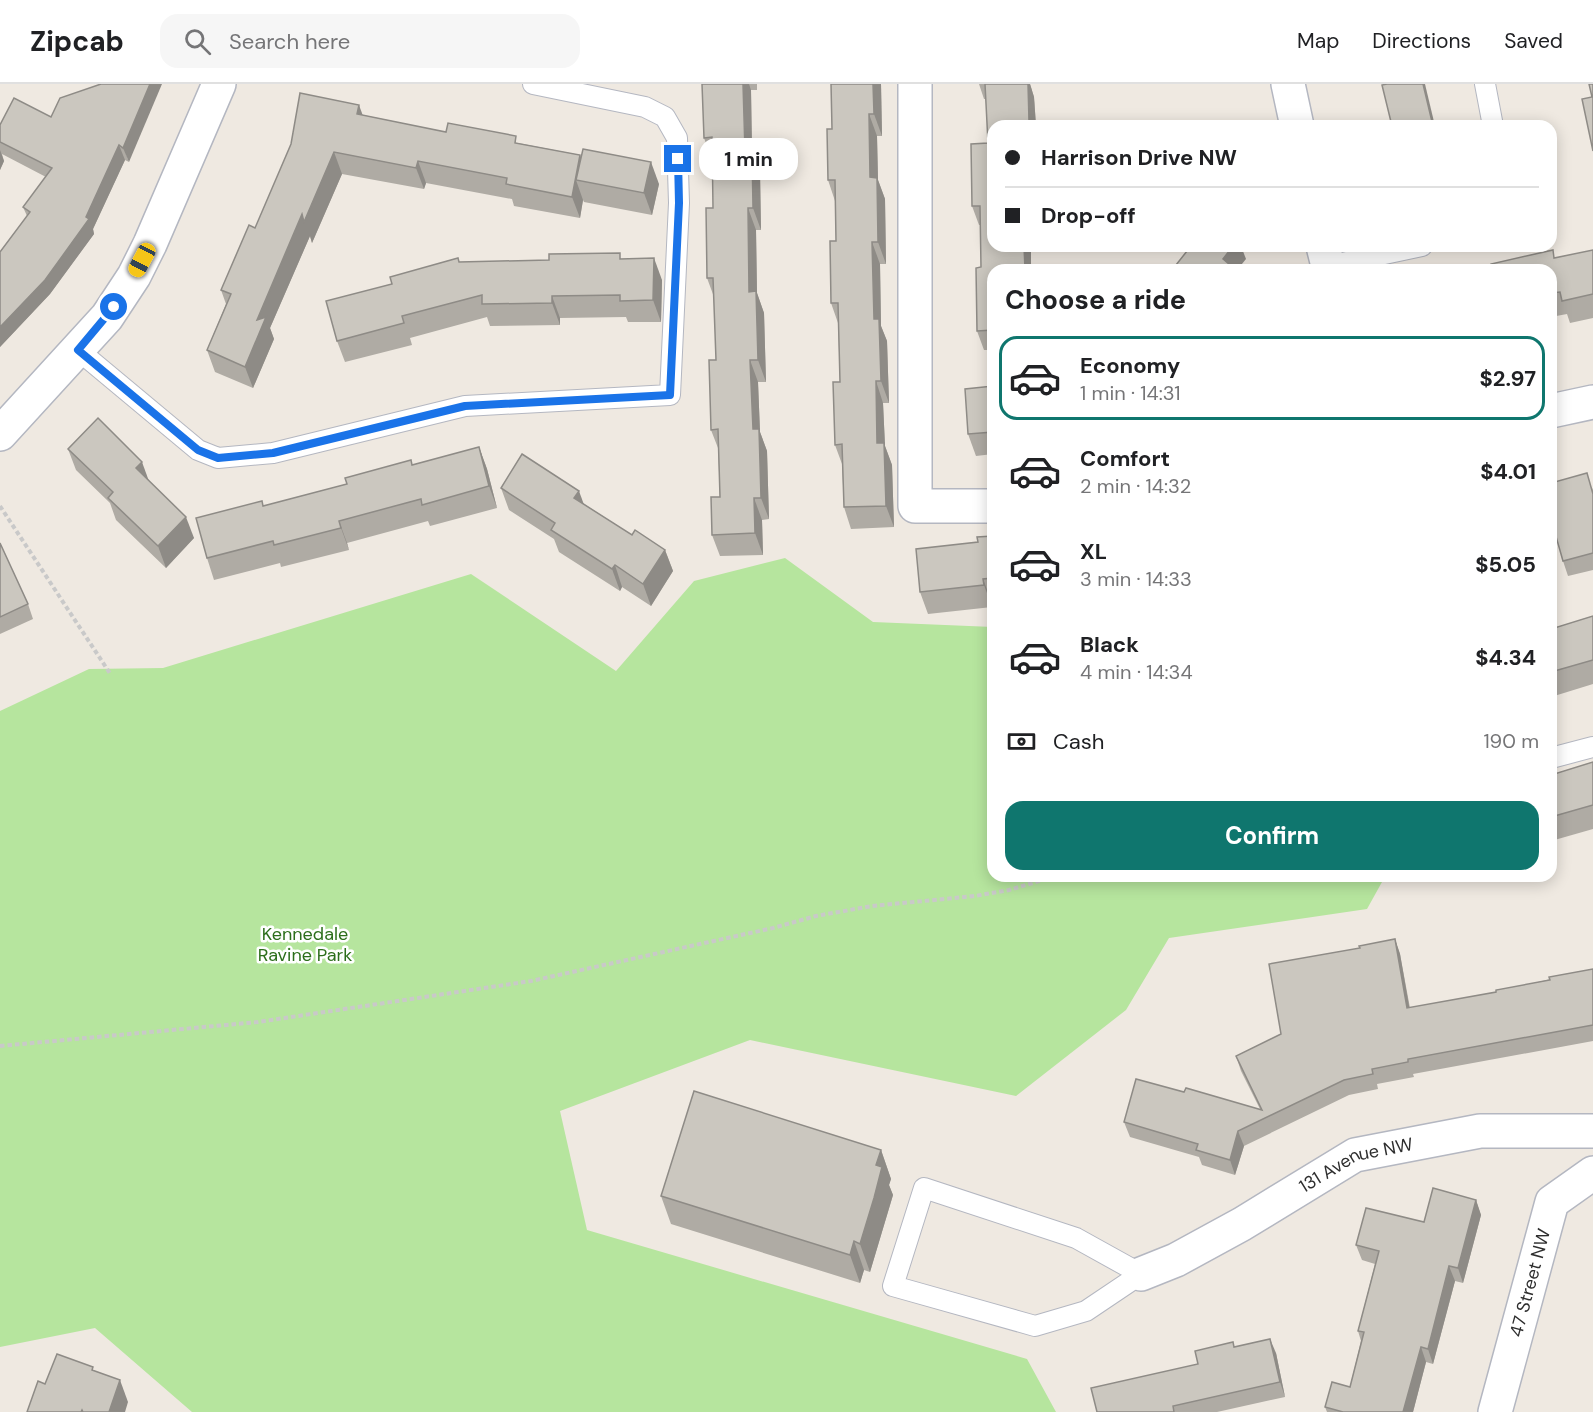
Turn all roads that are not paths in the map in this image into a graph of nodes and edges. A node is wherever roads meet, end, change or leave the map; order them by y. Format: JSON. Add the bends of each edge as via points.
{"nodes":[{"id":1,"x":219,"y":84,"type":"edge"},
{"id":2,"x":533,"y":84,"type":"edge"},
{"id":3,"x":915,"y":84,"type":"edge"},
{"id":4,"x":1288,"y":84,"type":"edge"},
{"id":5,"x":1485,"y":84,"type":"edge"},
{"id":6,"x":1296,"y":120,"type":"edge"},
{"id":7,"x":1492,"y":120,"type":"edge"},
{"id":8,"x":1384,"y":252,"type":"edge"},
{"id":9,"x":1327,"y":261,"type":"edge"},
{"id":10,"x":78,"y":350,"type":"junction"},
{"id":11,"x":1593,"y":402,"type":"edge"},
{"id":12,"x":1557,"y":410,"type":"edge"},
{"id":13,"x":0,"y":434,"type":"edge"},
{"id":14,"x":987,"y":506,"type":"edge"},
{"id":15,"x":1593,"y":747,"type":"edge"},
{"id":16,"x":1557,"y":756,"type":"edge"},
{"id":17,"x":1593,"y":1131,"type":"edge"},
{"id":18,"x":1593,"y":1173,"type":"edge"},
{"id":19,"x":1141,"y":1275,"type":"junction"},
{"id":20,"x":1495,"y":1412,"type":"edge"}],
"edges":[{"from":1,"to":10,"type":"street","via":[[134,276],[107,317]]},
{"from":2,"to":10,"type":"lane","via":[[645,107],[665,117],[677,138],[679,203],[670,395],[465,406],[273,453],[218,458],[198,450]]},
{"from":3,"to":14,"type":"street","via":[[915,506]]},
{"from":4,"to":6,"type":"street"},
{"from":5,"to":7,"type":"lane"},
{"from":8,"to":9,"type":"lane"},
{"from":10,"to":13,"type":"street"},
{"from":11,"to":12,"type":"street"},
{"from":15,"to":16,"type":"lane"},
{"from":17,"to":19,"type":"street","name":"131 Avenue NW","via":[[1480,1131],[1355,1155],[1242,1224]]},
{"from":18,"to":20,"type":"street","name":"47 Street NW","via":[[1552,1202]]},
{"from":19,"to":19,"type":"lane","via":[[1086,1311],[1035,1326],[893,1286],[924,1188],[1076,1238]]}]}
